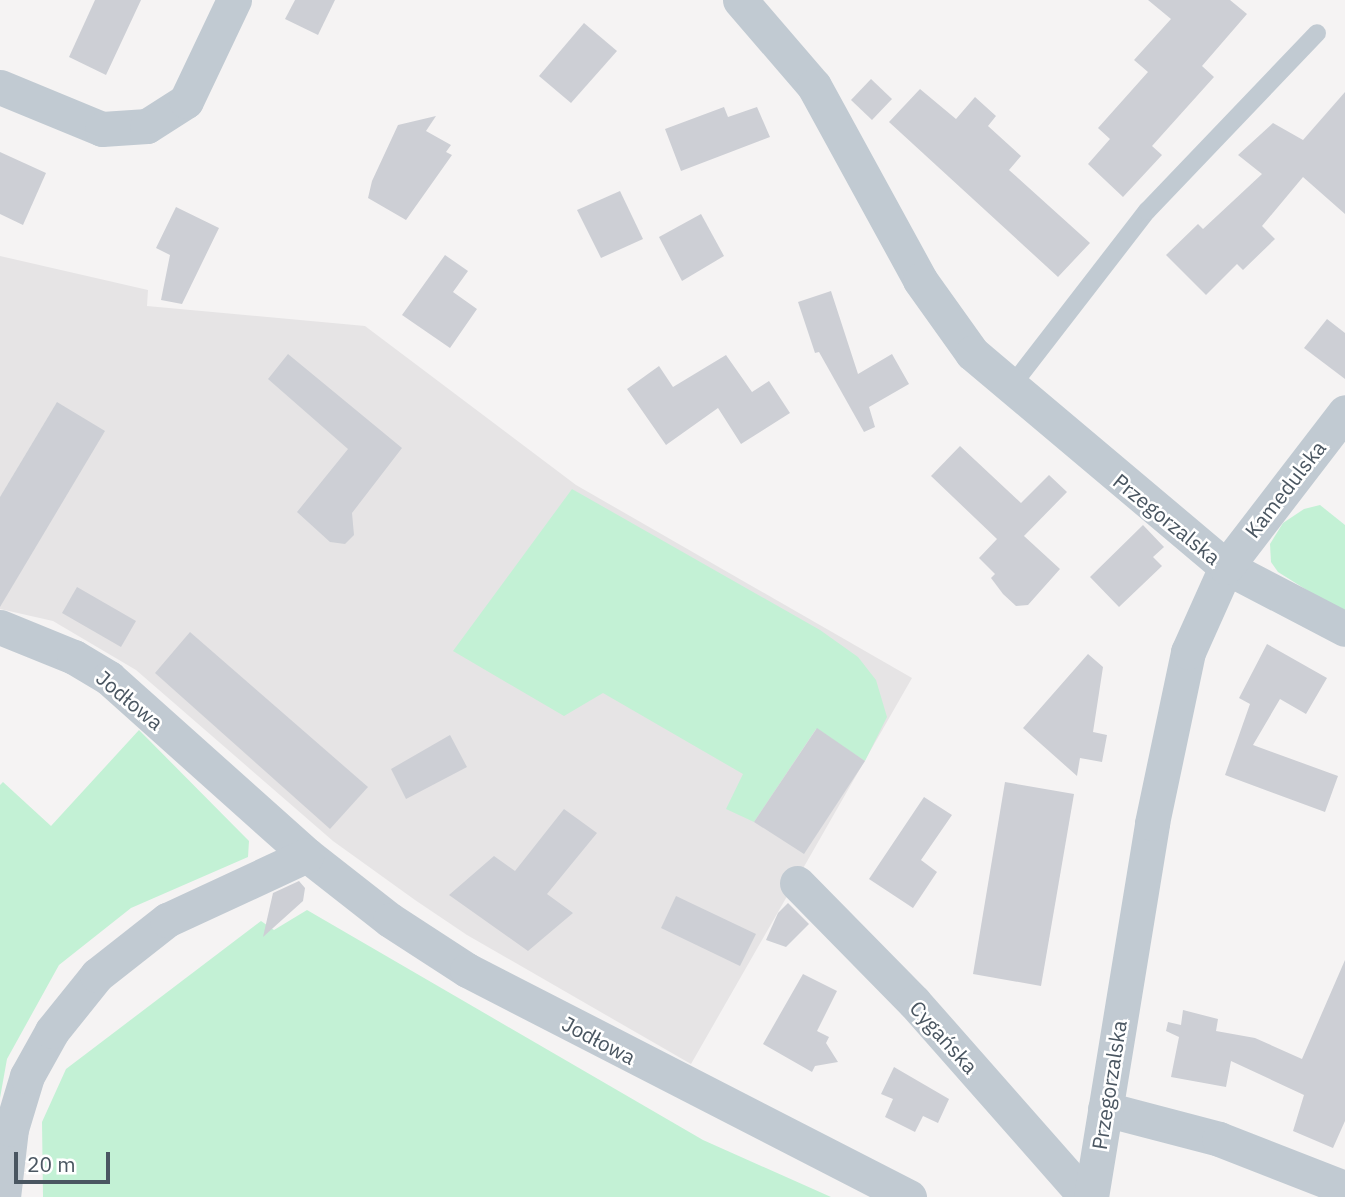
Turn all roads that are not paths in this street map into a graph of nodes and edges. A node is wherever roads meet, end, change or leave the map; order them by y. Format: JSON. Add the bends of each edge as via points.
{"nodes":[{"id":1,"x":234,"y":0,"type":"edge"},
{"id":2,"x":740,"y":0,"type":"edge"},
{"id":3,"x":1317,"y":33,"type":"dead end"},
{"id":4,"x":0,"y":87,"type":"edge"},
{"id":5,"x":1010,"y":388,"type":"junction"},
{"id":6,"x":1345,"y":412,"type":"edge"},
{"id":7,"x":1226,"y":567,"type":"junction"},
{"id":8,"x":0,"y":627,"type":"edge"},
{"id":9,"x":1345,"y":629,"type":"edge"},
{"id":10,"x":307,"y":855,"type":"junction"},
{"id":11,"x":797,"y":883,"type":"dead end"},
{"id":12,"x":1105,"y":1110,"type":"junction"},
{"id":13,"x":1345,"y":1188,"type":"edge"},
{"id":14,"x":3,"y":1197,"type":"edge"},
{"id":15,"x":909,"y":1197,"type":"edge"},
{"id":16,"x":1088,"y":1197,"type":"edge"}],
"edges":[{"from":1,"to":4,"type":"street","via":[[186,101],[146,126],[102,130]]},
{"from":2,"to":5,"type":"street","name":"Przegorzalska","via":[[814,86],[913,269],[948,321],[972,353]]},
{"from":3,"to":5,"type":"lane","via":[[1147,211]]},
{"from":5,"to":7,"type":"street","name":"Przegorzalska"},
{"from":6,"to":7,"type":"street","name":"Kamedulska"},
{"from":7,"to":9,"type":"street"},
{"from":7,"to":12,"type":"street","name":"Przegorzalska","via":[[1188,652],[1152,823]]},
{"from":8,"to":10,"type":"street","name":"Jodłowa","via":[[75,657],[109,678]]},
{"from":10,"to":14,"type":"street","via":[[167,920],[97,975],[52,1031],[27,1076],[11,1129]]},
{"from":10,"to":15,"type":"street","name":"Jodłowa","via":[[390,920],[467,970]]},
{"from":11,"to":16,"type":"street","name":"Cygańska","via":[[914,1002]]},
{"from":12,"to":13,"type":"street","via":[[1219,1139]]},
{"from":12,"to":16,"type":"street","name":"Przegorzalska"}]}
